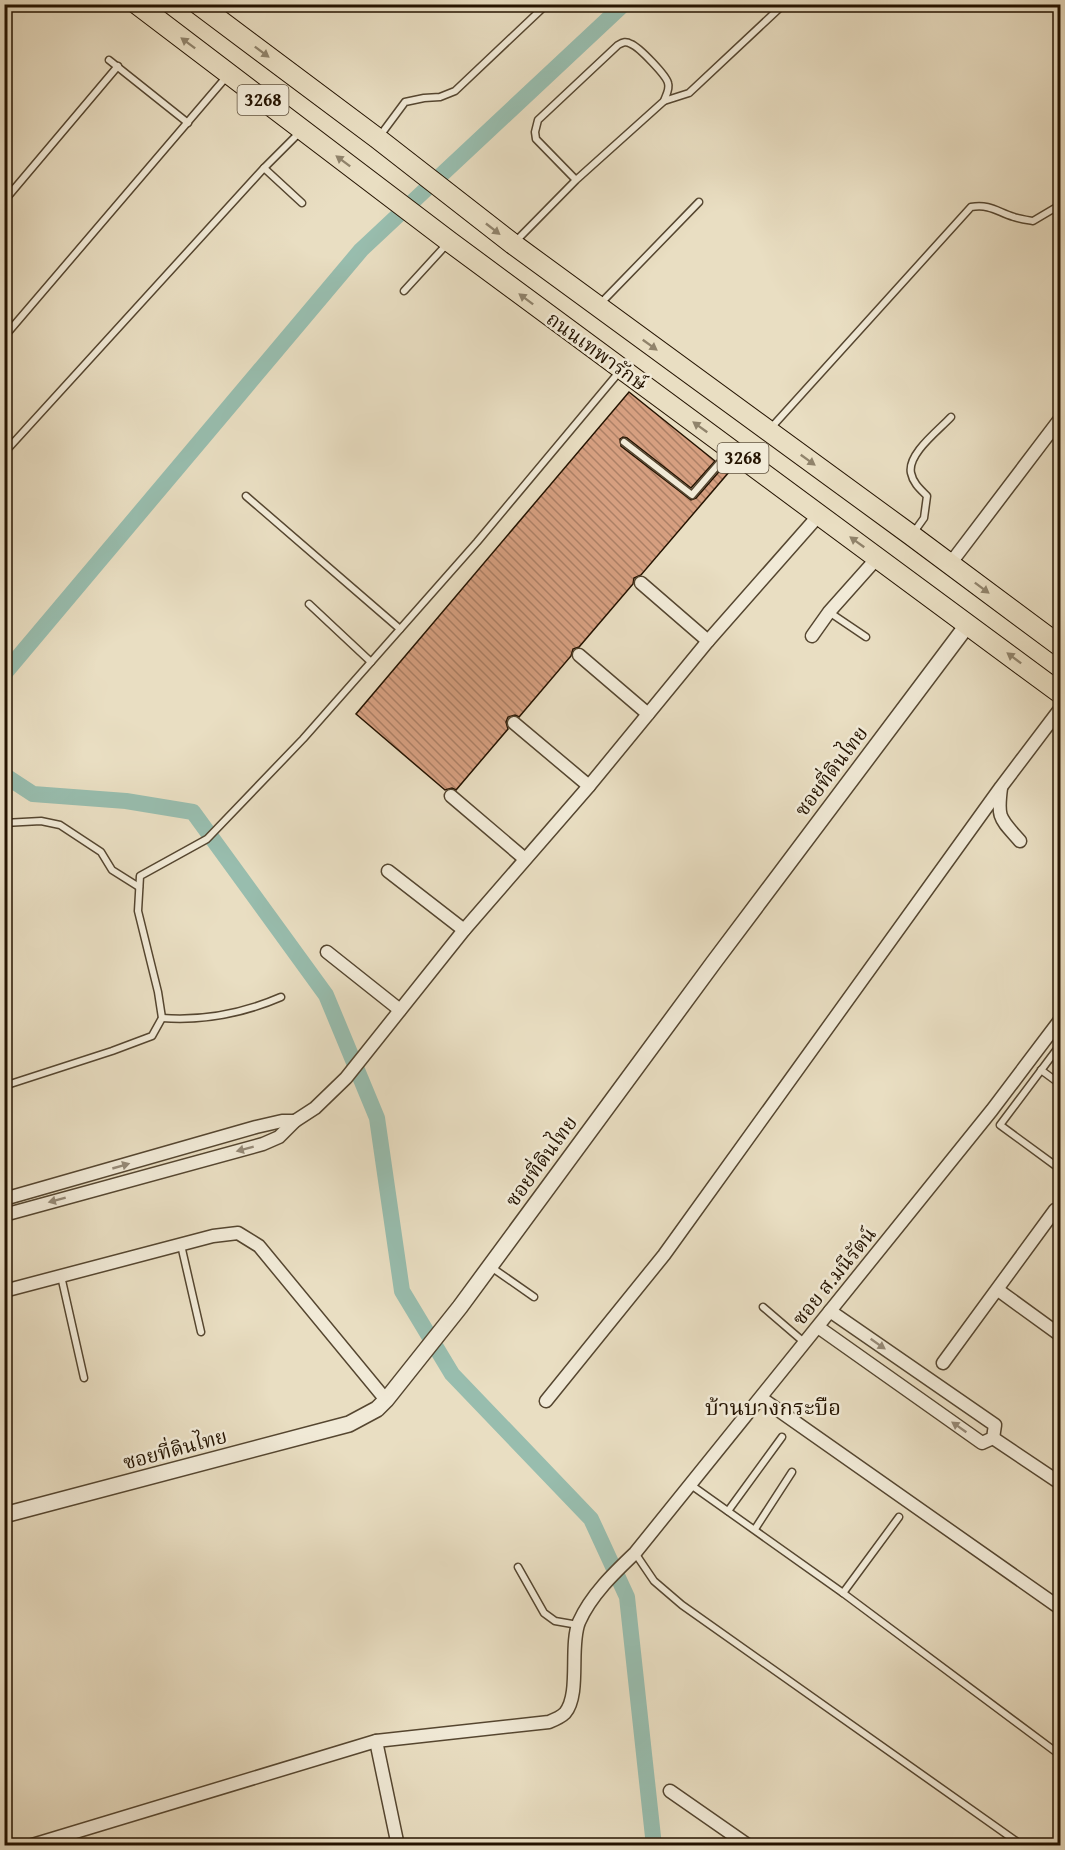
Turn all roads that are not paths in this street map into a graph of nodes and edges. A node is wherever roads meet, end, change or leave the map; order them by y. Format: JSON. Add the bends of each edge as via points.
{"nodes":[{"id":1,"x":137,"y":4,"type":"edge"},
{"id":2,"x":198,"y":4,"type":"edge"},
{"id":3,"x":547,"y":4,"type":"edge"},
{"id":4,"x":784,"y":4,"type":"edge"},
{"id":5,"x":109,"y":60,"type":"dead end"},
{"id":6,"x":118,"y":66,"type":"junction"},
{"id":7,"x":229,"y":74,"type":"junction"},
{"id":8,"x":664,"y":101,"type":"junction"},
{"id":9,"x":188,"y":123,"type":"junction"},
{"id":10,"x":302,"y":130,"type":"junction"},
{"id":11,"x":377,"y":138,"type":"junction"},
{"id":12,"x":264,"y":168,"type":"junction"},
{"id":13,"x":576,"y":180,"type":"junction"},
{"id":14,"x":4,"y":201,"type":"edge"},
{"id":15,"x":699,"y":201,"type":"dead end"},
{"id":16,"x":302,"y":203,"type":"dead end"},
{"id":17,"x":1060,"y":205,"type":"edge"},
{"id":18,"x":450,"y":242,"type":"junction"},
{"id":19,"x":513,"y":244,"type":"junction"},
{"id":20,"x":404,"y":291,"type":"dead end"},
{"id":21,"x":598,"y":306,"type":"junction"},
{"id":22,"x":4,"y":337,"type":"edge"},
{"id":23,"x":621,"y":370,"type":"junction"},
{"id":24,"x":951,"y":417,"type":"dead end"},
{"id":25,"x":1060,"y":419,"type":"edge"},
{"id":26,"x":768,"y":431,"type":"junction"},
{"id":27,"x":624,"y":442,"type":"dead end"},
{"id":28,"x":731,"y":449,"type":"junction"},
{"id":29,"x":4,"y":453,"type":"edge"},
{"id":30,"x":246,"y":496,"type":"dead end"},
{"id":31,"x":819,"y":515,"type":"junction"},
{"id":32,"x":912,"y":535,"type":"junction"},
{"id":33,"x":878,"y":557,"type":"junction"},
{"id":34,"x":950,"y":564,"type":"junction"},
{"id":35,"x":641,"y":583,"type":"dead end"},
{"id":36,"x":309,"y":604,"type":"dead end"},
{"id":37,"x":829,"y":612,"type":"junction"},
{"id":38,"x":968,"y":624,"type":"junction"},
{"id":39,"x":400,"y":629,"type":"junction"},
{"id":40,"x":812,"y":636,"type":"dead end"},
{"id":41,"x":866,"y":638,"type":"dead end"},
{"id":42,"x":708,"y":641,"type":"junction"},
{"id":43,"x":1060,"y":646,"type":"edge"},
{"id":44,"x":579,"y":655,"type":"dead end"},
{"id":45,"x":371,"y":662,"type":"junction"},
{"id":46,"x":1060,"y":693,"type":"edge"},
{"id":47,"x":1060,"y":710,"type":"edge"},
{"id":48,"x":648,"y":714,"type":"junction"},
{"id":49,"x":514,"y":723,"type":"dead end"},
{"id":50,"x":588,"y":786,"type":"junction"},
{"id":51,"x":1001,"y":787,"type":"junction"},
{"id":52,"x":451,"y":796,"type":"dead end"},
{"id":53,"x":4,"y":823,"type":"edge"},
{"id":54,"x":1020,"y":841,"type":"dead end"},
{"id":55,"x":525,"y":859,"type":"junction"},
{"id":56,"x":388,"y":871,"type":"dead end"},
{"id":57,"x":139,"y":886,"type":"junction"},
{"id":58,"x":464,"y":930,"type":"junction"},
{"id":59,"x":327,"y":952,"type":"dead end"},
{"id":60,"x":281,"y":997,"type":"dead end"},
{"id":61,"x":400,"y":1010,"type":"junction"},
{"id":62,"x":162,"y":1018,"type":"junction"},
{"id":63,"x":1060,"y":1020,"type":"edge"},
{"id":64,"x":1060,"y":1045,"type":"edge"},
{"id":65,"x":1041,"y":1070,"type":"junction"},
{"id":66,"x":1060,"y":1084,"type":"edge"},
{"id":67,"x":4,"y":1086,"type":"edge"},
{"id":68,"x":295,"y":1121,"type":"junction"},
{"id":69,"x":154,"y":1156,"type":"junction"},
{"id":70,"x":1060,"y":1169,"type":"edge"},
{"id":71,"x":160,"y":1172,"type":"junction"},
{"id":72,"x":4,"y":1199,"type":"edge"},
{"id":73,"x":1055,"y":1210,"type":"dead end"},
{"id":74,"x":4,"y":1215,"type":"edge"},
{"id":75,"x":181,"y":1245,"type":"junction"},
{"id":76,"x":490,"y":1266,"type":"junction"},
{"id":77,"x":62,"y":1276,"type":"junction"},
{"id":78,"x":998,"y":1290,"type":"junction"},
{"id":79,"x":4,"y":1291,"type":"edge"},
{"id":80,"x":534,"y":1297,"type":"dead end"},
{"id":81,"x":763,"y":1307,"type":"dead end"},
{"id":82,"x":830,"y":1311,"type":"junction"},
{"id":83,"x":818,"y":1327,"type":"junction"},
{"id":84,"x":201,"y":1332,"type":"dead end"},
{"id":85,"x":1060,"y":1335,"type":"edge"},
{"id":86,"x":805,"y":1343,"type":"junction"},
{"id":87,"x":943,"y":1363,"type":"dead end"},
{"id":88,"x":84,"y":1378,"type":"dead end"},
{"id":89,"x":761,"y":1398,"type":"junction"},
{"id":90,"x":386,"y":1400,"type":"junction"},
{"id":91,"x":546,"y":1401,"type":"dead end"},
{"id":92,"x":782,"y":1437,"type":"dead end"},
{"id":93,"x":993,"y":1437,"type":"junction"},
{"id":94,"x":792,"y":1473,"type":"dead end"},
{"id":95,"x":1060,"y":1483,"type":"edge"},
{"id":96,"x":691,"y":1485,"type":"junction"},
{"id":97,"x":728,"y":1511,"type":"junction"},
{"id":98,"x":4,"y":1515,"type":"edge"},
{"id":99,"x":899,"y":1517,"type":"dead end"},
{"id":100,"x":755,"y":1529,"type":"junction"},
{"id":101,"x":634,"y":1554,"type":"junction"},
{"id":102,"x":518,"y":1568,"type":"dead end"},
{"id":103,"x":843,"y":1593,"type":"junction"},
{"id":104,"x":1060,"y":1608,"type":"edge"},
{"id":105,"x":578,"y":1625,"type":"junction"},
{"id":106,"x":376,"y":1741,"type":"junction"},
{"id":107,"x":1060,"y":1755,"type":"edge"},
{"id":108,"x":670,"y":1791,"type":"dead end"},
{"id":109,"x":29,"y":1845,"type":"edge"},
{"id":110,"x":399,"y":1845,"type":"edge"},
{"id":111,"x":749,"y":1845,"type":"edge"},
{"id":112,"x":1023,"y":1845,"type":"edge"}],
"edges":[{"from":7,"to":1,"type":"main road","name":"ถนนเทพารักษ์","number":"3268","one_way":true},
{"from":2,"to":11,"type":"main road","name":"ถนนเทพารักษ์","number":"3268","one_way":true},
{"from":3,"to":11,"type":"lane","via":[[455,91],[405,102]]},
{"from":4,"to":8,"type":"lane","via":[[688,93]]},
{"from":5,"to":6,"type":"lane"},
{"from":6,"to":9,"type":"lane"},
{"from":6,"to":14,"type":"lane"},
{"from":7,"to":9,"type":"lane"},
{"from":7,"to":10,"type":"main road","name":"ถนนเทพารักษ์","number":"3268"},
{"from":8,"to":13,"type":"lane"},
{"from":8,"to":13,"type":"lane","via":[[668,90],[666,78],[638,48],[624,42],[618,45],[538,120],[536,139]]},
{"from":9,"to":22,"type":"lane"},
{"from":10,"to":12,"type":"lane"},
{"from":18,"to":10,"type":"main road","name":"ถนนเทพารักษ์","number":"3268","one_way":true},
{"from":11,"to":19,"type":"main road","name":"ถนนเทพารักษ์","number":"3268","one_way":true},
{"from":12,"to":16,"type":"lane"},
{"from":12,"to":29,"type":"lane"},
{"from":13,"to":19,"type":"lane"},
{"from":15,"to":21,"type":"lane"},
{"from":17,"to":26,"type":"lane","via":[[1033,221],[994,208],[971,207]]},
{"from":18,"to":20,"type":"lane"},
{"from":23,"to":18,"type":"main road","name":"ถนนเทพารักษ์","number":"3268","one_way":true},
{"from":19,"to":21,"type":"main road","name":"ถนนเทพารักษ์","number":"3268"},
{"from":21,"to":26,"type":"main road","name":"ถนนเทพารักษ์","number":"3268","one_way":true},
{"from":28,"to":23,"type":"main road","name":"ถนนเทพารักษ์","number":"3268","one_way":true},
{"from":23,"to":39,"type":"lane"},
{"from":24,"to":32,"type":"lane","via":[[914,456],[910,471],[915,484],[927,496],[924,518]]},
{"from":25,"to":34,"type":"street"},
{"from":26,"to":32,"type":"main road","name":"ถนนเทพารักษ์","number":"3268","one_way":true},
{"from":27,"to":28,"type":"lane","via":[[693,495]]},
{"from":28,"to":31,"type":"main road","name":"ถนนเทพารักษ์","number":"3268"},
{"from":30,"to":39,"type":"lane"},
{"from":33,"to":31,"type":"main road","name":"ถนนเทพารักษ์","number":"3268","one_way":true},
{"from":31,"to":42,"type":"street"},
{"from":32,"to":34,"type":"main road","name":"ถนนเทพารักษ์","number":"3268"},
{"from":33,"to":37,"type":"street"},
{"from":33,"to":38,"type":"main road","name":"ถนนเทพารักษ์","number":"3268"},
{"from":34,"to":43,"type":"main road","name":"ถนนเทพารักษ์","number":"3268","one_way":true},
{"from":35,"to":42,"type":"street"},
{"from":36,"to":45,"type":"lane"},
{"from":37,"to":40,"type":"street"},
{"from":37,"to":41,"type":"lane"},
{"from":46,"to":38,"type":"main road","name":"ถนนเทพารักษ์","number":"3268","one_way":true},
{"from":38,"to":76,"type":"street","name":"ซอยที่ดินไทย"},
{"from":39,"to":45,"type":"lane"},
{"from":42,"to":48,"type":"street"},
{"from":44,"to":48,"type":"street"},
{"from":45,"to":57,"type":"lane","via":[[207,839],[140,876]]},
{"from":47,"to":51,"type":"street"},
{"from":48,"to":50,"type":"street"},
{"from":49,"to":50,"type":"street"},
{"from":50,"to":55,"type":"street"},
{"from":51,"to":54,"type":"street","via":[[998,811]]},
{"from":51,"to":91,"type":"street","via":[[664,1255]]},
{"from":52,"to":55,"type":"street"},
{"from":53,"to":57,"type":"lane","via":[[41,821],[60,825],[101,852],[112,870]]},
{"from":55,"to":58,"type":"street"},
{"from":56,"to":58,"type":"street"},
{"from":57,"to":62,"type":"lane","via":[[138,911]]},
{"from":58,"to":61,"type":"street"},
{"from":59,"to":61,"type":"street"},
{"from":60,"to":62,"type":"lane","via":[[222,1015],[186,1020]]},
{"from":61,"to":68,"type":"street","via":[[346,1078]]},
{"from":62,"to":67,"type":"lane","via":[[152,1036]]},
{"from":63,"to":82,"type":"street","name":"ซอย ส.มนีรัตน์"},
{"from":64,"to":65,"type":"lane"},
{"from":65,"to":66,"type":"lane"},
{"from":65,"to":70,"type":"lane","via":[[1000,1125]]},
{"from":68,"to":69,"type":"street","via":[[256,1127]]},
{"from":68,"to":71,"type":"street","one_way":true,"via":[[279,1137],[263,1144]]},
{"from":69,"to":71,"type":"street"},
{"from":72,"to":69,"type":"street","one_way":true},
{"from":71,"to":74,"type":"street","one_way":true},
{"from":73,"to":78,"type":"street"},
{"from":75,"to":77,"type":"street"},
{"from":75,"to":84,"type":"lane"},
{"from":75,"to":90,"type":"street","via":[[238,1233],[259,1246]]},
{"from":76,"to":80,"type":"lane"},
{"from":76,"to":90,"type":"street","name":"ซอยที่ดินไทย"},
{"from":77,"to":79,"type":"street"},
{"from":77,"to":88,"type":"lane"},
{"from":78,"to":85,"type":"street"},
{"from":78,"to":87,"type":"street"},
{"from":81,"to":86,"type":"lane"},
{"from":82,"to":83,"type":"street","name":"ซอย ส.มนีรัตน์"},
{"from":82,"to":93,"type":"street","one_way":true,"via":[[995,1425]]},
{"from":83,"to":86,"type":"street","name":"ซอย ส.มนีรัตน์"},
{"from":93,"to":83,"type":"street","one_way":true,"via":[[982,1443]]},
{"from":86,"to":89,"type":"street","name":"ซอย ส.มนีรัตน์"},
{"from":89,"to":96,"type":"street","name":"ซอย ส.มนีรัตน์"},
{"from":89,"to":104,"type":"street"},
{"from":90,"to":98,"type":"street","name":"ซอยที่ดินไทย","via":[[350,1424]]},
{"from":92,"to":97,"type":"lane"},
{"from":93,"to":95,"type":"street"},
{"from":94,"to":100,"type":"lane"},
{"from":96,"to":97,"type":"lane"},
{"from":96,"to":101,"type":"street","name":"ซอย ส.มนีรัตน์"},
{"from":97,"to":100,"type":"lane"},
{"from":99,"to":103,"type":"lane"},
{"from":100,"to":103,"type":"lane"},
{"from":101,"to":105,"type":"street","name":"ซอย ส.มนีรัตน์","via":[[598,1592]]},
{"from":101,"to":112,"type":"lane","via":[[654,1581],[682,1605]]},
{"from":102,"to":105,"type":"lane","via":[[544,1613],[555,1621]]},
{"from":103,"to":107,"type":"lane"},
{"from":105,"to":106,"type":"street","via":[[572,1704],[563,1715],[549,1722]]},
{"from":106,"to":109,"type":"street"},
{"from":106,"to":110,"type":"street"},
{"from":108,"to":111,"type":"street"}]}
